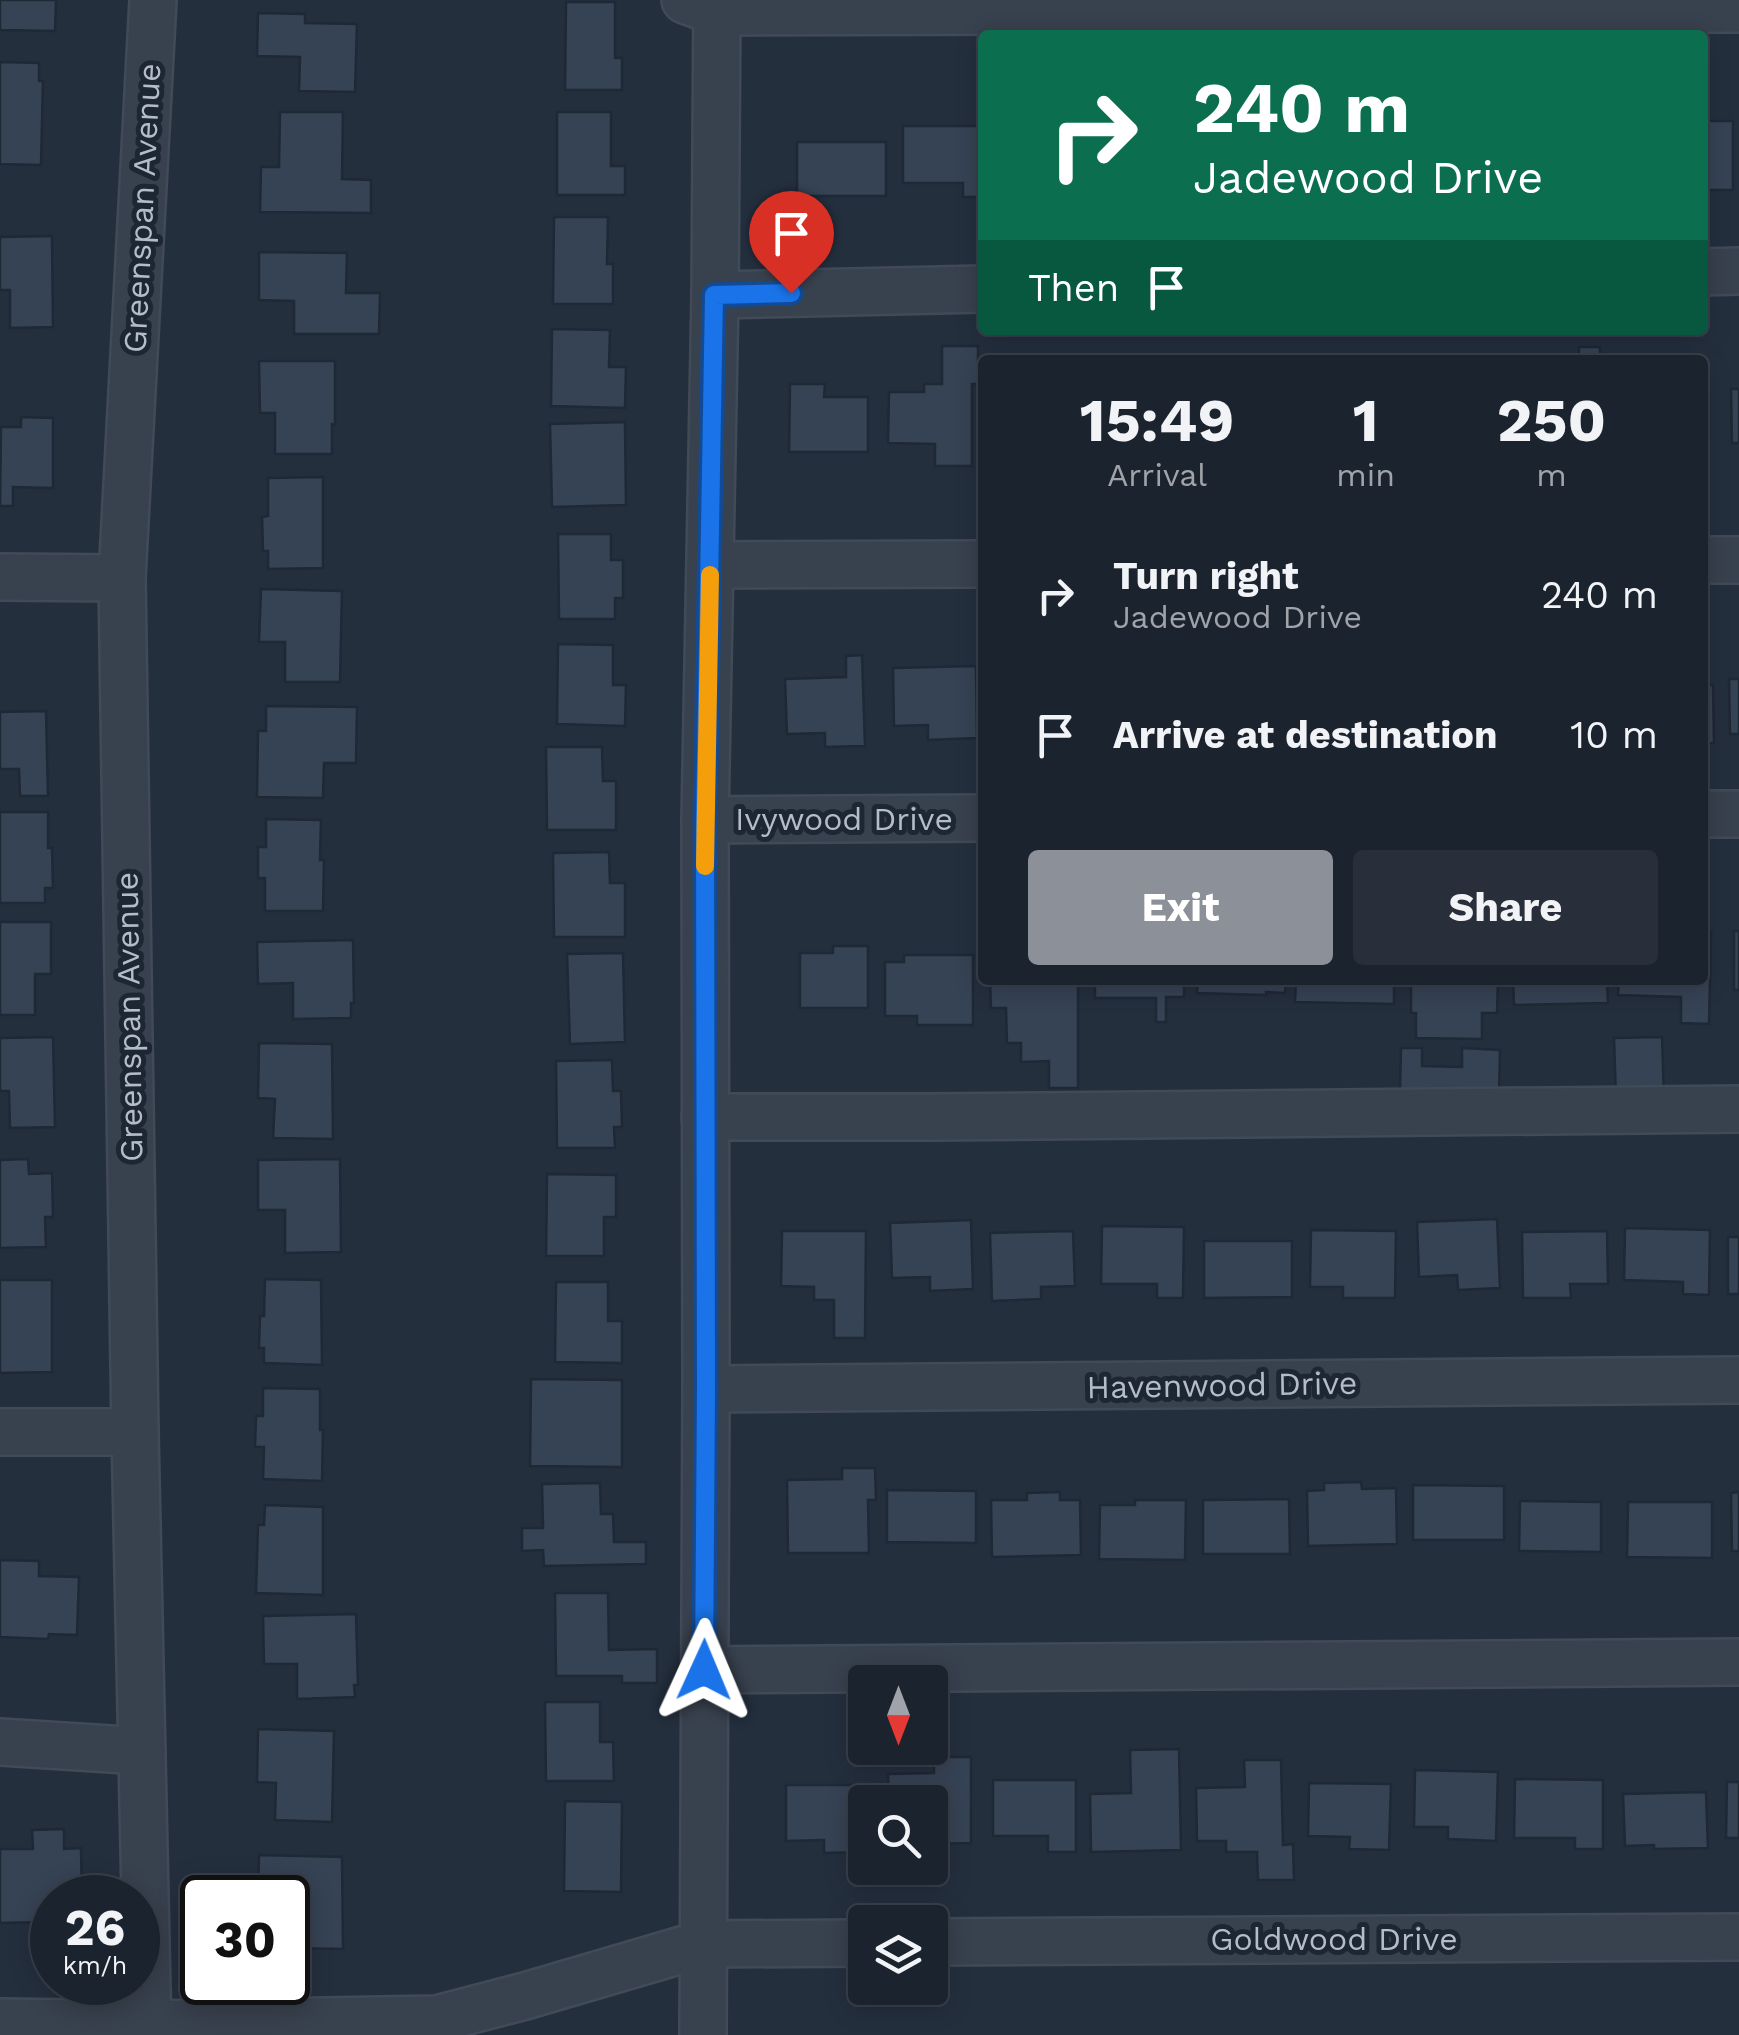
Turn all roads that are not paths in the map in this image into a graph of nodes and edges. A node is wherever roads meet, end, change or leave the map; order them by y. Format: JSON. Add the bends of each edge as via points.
{"nodes":[{"id":1,"x":153,"y":0,"type":"edge"},
{"id":2,"x":706,"y":4,"type":"edge"},
{"id":3,"x":1739,"y":9,"type":"edge"},
{"id":4,"x":1739,"y":271,"type":"edge"},
{"id":5,"x":1708,"y":272,"type":"edge"},
{"id":6,"x":978,"y":288,"type":"edge"},
{"id":7,"x":714,"y":295,"type":"junction"},
{"id":8,"x":1708,"y":560,"type":"edge"},
{"id":9,"x":1739,"y":560,"type":"edge"},
{"id":10,"x":978,"y":564,"type":"edge"},
{"id":11,"x":710,"y":565,"type":"junction"},
{"id":12,"x":0,"y":577,"type":"edge"},
{"id":13,"x":122,"y":578,"type":"junction"},
{"id":14,"x":1708,"y":814,"type":"edge"},
{"id":15,"x":1739,"y":814,"type":"edge"},
{"id":16,"x":978,"y":818,"type":"edge"},
{"id":17,"x":705,"y":820,"type":"junction"},
{"id":18,"x":1739,"y":1109,"type":"edge"},
{"id":19,"x":706,"y":1117,"type":"junction"},
{"id":20,"x":1739,"y":1380,"type":"edge"},
{"id":21,"x":706,"y":1390,"type":"junction"},
{"id":22,"x":0,"y":1432,"type":"edge"},
{"id":23,"x":136,"y":1432,"type":"junction"},
{"id":24,"x":1739,"y":1662,"type":"edge"},
{"id":25,"x":704,"y":1670,"type":"junction"},
{"id":26,"x":0,"y":1742,"type":"edge"},
{"id":27,"x":142,"y":1751,"type":"junction"},
{"id":28,"x":1739,"y":1936,"type":"edge"},
{"id":29,"x":948,"y":1942,"type":"edge"},
{"id":30,"x":848,"y":1943,"type":"edge"},
{"id":31,"x":702,"y":1944,"type":"junction"},
{"id":32,"x":0,"y":2022,"type":"edge"},
{"id":33,"x":438,"y":2027,"type":"edge"},
{"id":34,"x":148,"y":2029,"type":"edge"},
{"id":35,"x":703,"y":2035,"type":"edge"}],
"edges":[{"from":1,"to":13,"type":"street","name":"Greenspan Avenue"},
{"from":2,"to":3,"type":"street"},
{"from":2,"to":7,"type":"street"},
{"from":4,"to":5,"type":"street"},
{"from":6,"to":7,"type":"street"},
{"from":7,"to":11,"type":"street"},
{"from":8,"to":9,"type":"street"},
{"from":10,"to":11,"type":"street"},
{"from":11,"to":17,"type":"street"},
{"from":12,"to":13,"type":"street"},
{"from":13,"to":23,"type":"street","name":"Greenspan Avenue"},
{"from":14,"to":15,"type":"street"},
{"from":16,"to":17,"type":"street","name":"Ivywood Drive"},
{"from":17,"to":19,"type":"street"},
{"from":18,"to":19,"type":"street"},
{"from":19,"to":21,"type":"street"},
{"from":20,"to":21,"type":"street","name":"Havenwood Drive"},
{"from":21,"to":25,"type":"street"},
{"from":22,"to":23,"type":"street"},
{"from":23,"to":27,"type":"street","name":"Greenspan Avenue"},
{"from":24,"to":25,"type":"street"},
{"from":25,"to":31,"type":"street"},
{"from":26,"to":27,"type":"street"},
{"from":27,"to":34,"type":"street","name":"Greenspan Avenue"},
{"from":28,"to":29,"type":"street","name":"Goldwood Drive"},
{"from":30,"to":31,"type":"street"},
{"from":31,"to":33,"type":"street"},
{"from":31,"to":35,"type":"street"},
{"from":32,"to":34,"type":"street"},
{"from":33,"to":34,"type":"street"}]}
